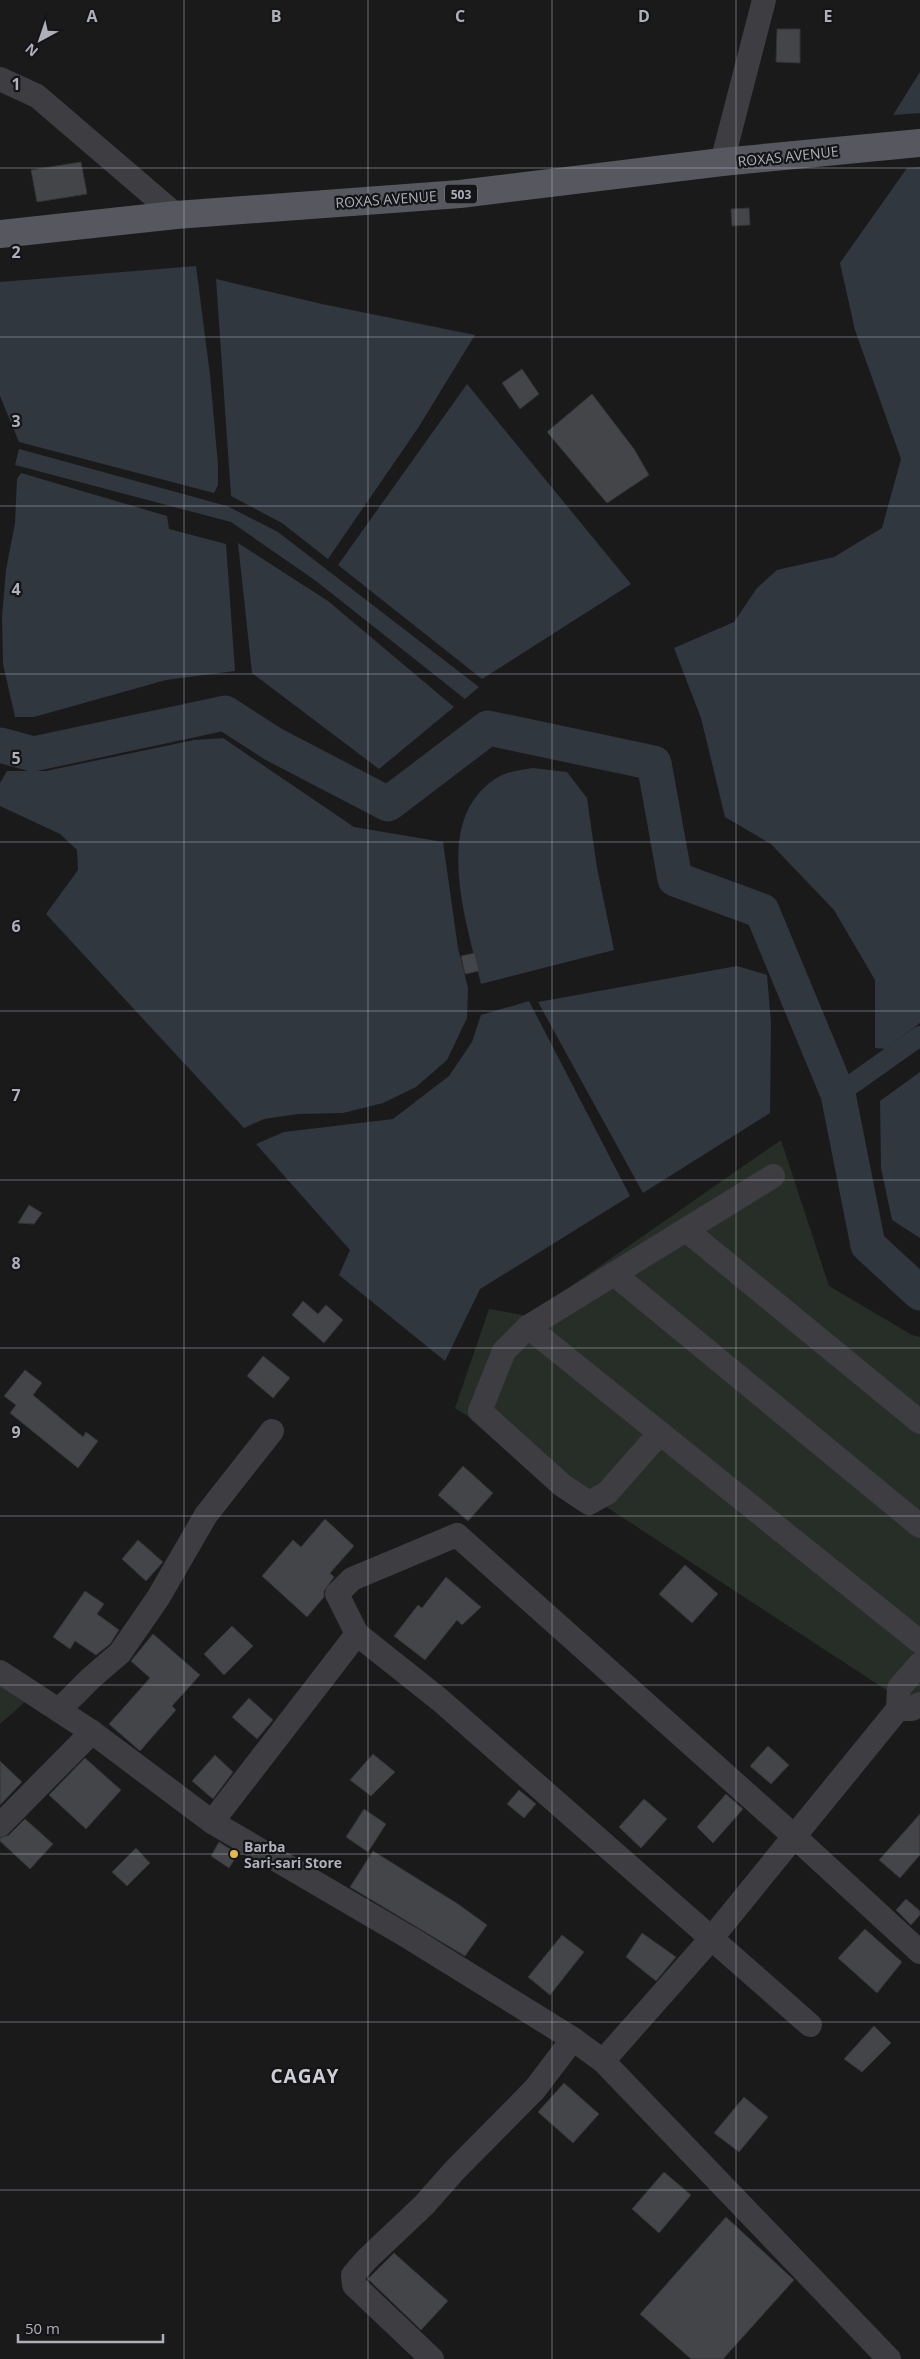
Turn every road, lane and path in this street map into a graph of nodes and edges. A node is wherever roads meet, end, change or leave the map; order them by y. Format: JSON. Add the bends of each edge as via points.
{"nodes":[{"id":1,"x":764,"y":0,"type":"edge"},
{"id":2,"x":0,"y":79,"type":"edge"},
{"id":3,"x":920,"y":143,"type":"edge"},
{"id":4,"x":722,"y":162,"type":"junction"},
{"id":5,"x":176,"y":215,"type":"junction"},
{"id":6,"x":0,"y":234,"type":"edge"},
{"id":7,"x":773,"y":1176,"type":"dead end"},
{"id":8,"x":686,"y":1230,"type":"junction"},
{"id":9,"x":614,"y":1274,"type":"junction"},
{"id":10,"x":528,"y":1327,"type":"junction"},
{"id":11,"x":920,"y":1422,"type":"edge"},
{"id":12,"x":272,"y":1431,"type":"dead end"},
{"id":13,"x":660,"y":1433,"type":"junction"},
{"id":14,"x":920,"y":1526,"type":"edge"},
{"id":15,"x":357,"y":1634,"type":"junction"},
{"id":16,"x":920,"y":1642,"type":"edge"},
{"id":17,"x":920,"y":1664,"type":"edge"},
{"id":18,"x":0,"y":1672,"type":"edge"},
{"id":19,"x":909,"y":1707,"type":"edge"},
{"id":20,"x":59,"y":1710,"type":"junction"},
{"id":21,"x":92,"y":1732,"type":"junction"},
{"id":22,"x":212,"y":1822,"type":"junction"},
{"id":23,"x":0,"y":1825,"type":"edge"},
{"id":24,"x":795,"y":1837,"type":"junction"},
{"id":25,"x":710,"y":1940,"type":"junction"},
{"id":26,"x":920,"y":1952,"type":"edge"},
{"id":27,"x":810,"y":2026,"type":"dead end"},
{"id":28,"x":574,"y":2039,"type":"junction"},
{"id":29,"x":603,"y":2061,"type":"junction"},
{"id":30,"x":432,"y":2359,"type":"edge"},
{"id":31,"x":889,"y":2359,"type":"edge"}],
"edges":[{"from":1,"to":4,"type":"street"},
{"from":2,"to":5,"type":"street","via":[[37,96]]},
{"from":3,"to":4,"type":"main road","name":"ROXAS AVENUE","number":"503"},
{"from":4,"to":5,"type":"main road","name":"ROXAS AVENUE","number":"503","via":[[460,194]]},
{"from":5,"to":6,"type":"main road","name":"ROXAS AVENUE","number":"503"},
{"from":7,"to":8,"type":"street"},
{"from":8,"to":9,"type":"street"},
{"from":8,"to":11,"type":"street"},
{"from":9,"to":10,"type":"street"},
{"from":9,"to":14,"type":"street"},
{"from":10,"to":13,"type":"street"},
{"from":10,"to":13,"type":"street","via":[[504,1351],[480,1411],[562,1485],[589,1503],[607,1493]]},
{"from":12,"to":20,"type":"street","via":[[206,1515],[158,1598],[120,1653]]},
{"from":13,"to":16,"type":"street"},
{"from":15,"to":22,"type":"street"},
{"from":15,"to":24,"type":"street","via":[[337,1594],[352,1580],[457,1535]]},
{"from":15,"to":25,"type":"street","via":[[448,1706]]},
{"from":17,"to":19,"type":"street","via":[[899,1688]]},
{"from":18,"to":20,"type":"street"},
{"from":19,"to":24,"type":"street"},
{"from":20,"to":21,"type":"street"},
{"from":21,"to":22,"type":"street"},
{"from":21,"to":23,"type":"street"},
{"from":22,"to":28,"type":"street"},
{"from":24,"to":25,"type":"street"},
{"from":24,"to":26,"type":"street"},
{"from":25,"to":27,"type":"street"},
{"from":25,"to":29,"type":"street"},
{"from":28,"to":29,"type":"street"},
{"from":28,"to":30,"type":"street","via":[[535,2089],[353,2275],[354,2285]]},
{"from":29,"to":31,"type":"street"}]}
